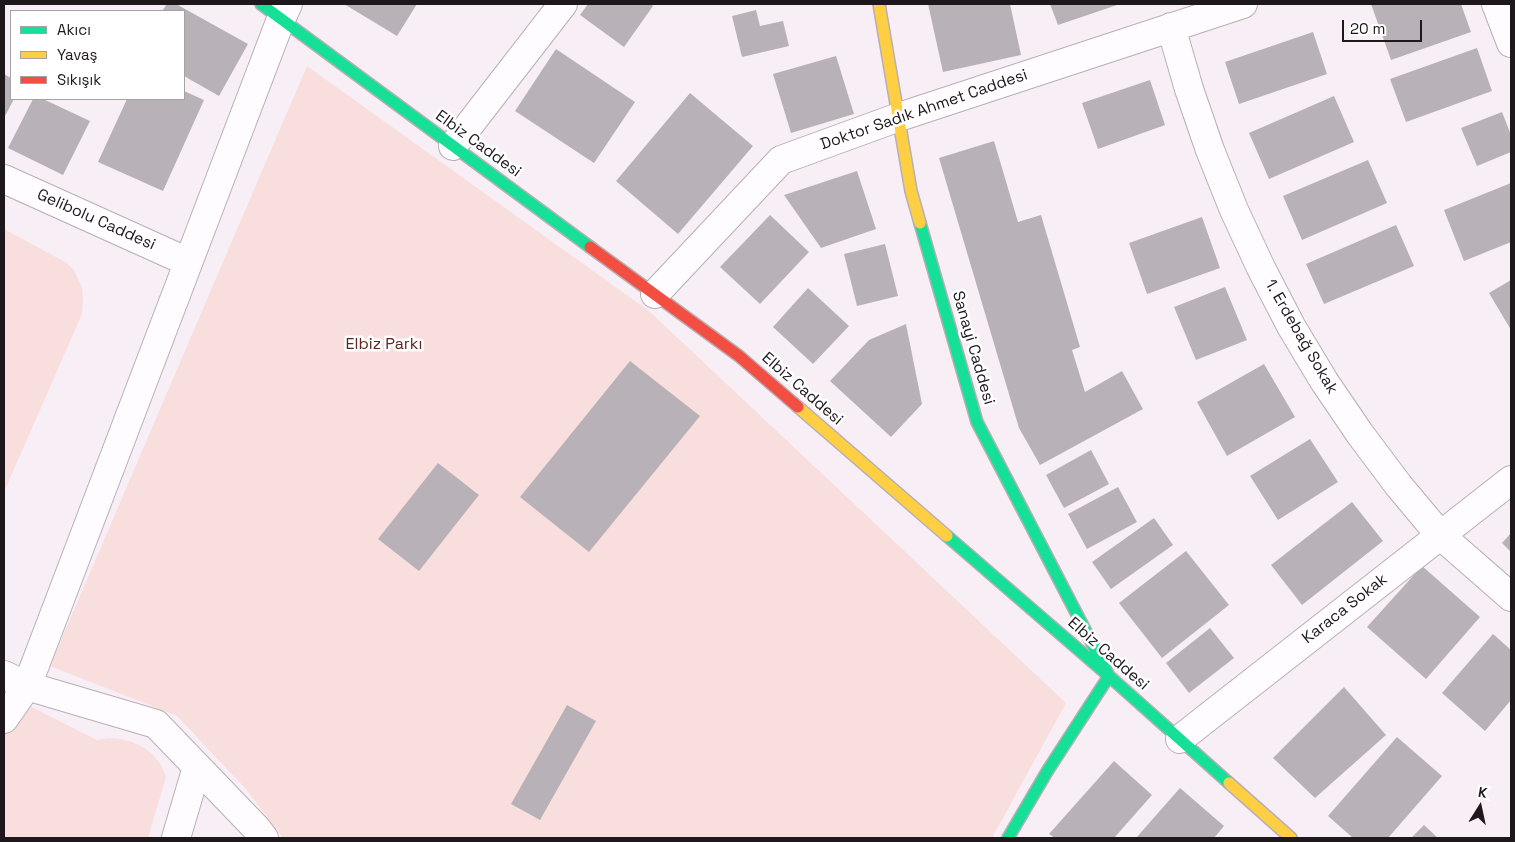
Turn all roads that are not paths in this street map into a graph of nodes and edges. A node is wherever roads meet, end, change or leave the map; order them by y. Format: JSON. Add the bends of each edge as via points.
{"nodes":[{"id":1,"x":563,"y":4,"type":"edge"},
{"id":2,"x":879,"y":4,"type":"edge"},
{"id":3,"x":1243,"y":4,"type":"edge"},
{"id":4,"x":1496,"y":4,"type":"edge"},
{"id":5,"x":277,"y":9,"type":"edge"},
{"id":6,"x":1171,"y":27,"type":"junction"},
{"id":7,"x":1511,"y":43,"type":"edge"},
{"id":8,"x":898,"y":117,"type":"junction"},
{"id":9,"x":453,"y":146,"type":"junction"},
{"id":10,"x":4,"y":179,"type":"edge"},
{"id":11,"x":188,"y":262,"type":"junction"},
{"id":12,"x":655,"y":294,"type":"junction"},
{"id":13,"x":1511,"y":480,"type":"edge"},
{"id":14,"x":1440,"y":535,"type":"junction"},
{"id":15,"x":1511,"y":597,"type":"edge"},
{"id":16,"x":1109,"y":676,"type":"junction"},
{"id":17,"x":15,"y":680,"type":"edge"},
{"id":18,"x":4,"y":719,"type":"edge"},
{"id":19,"x":1180,"y":739,"type":"junction"},
{"id":20,"x":197,"y":767,"type":"junction"},
{"id":21,"x":176,"y":838,"type":"edge"},
{"id":22,"x":264,"y":838,"type":"edge"},
{"id":23,"x":1008,"y":838,"type":"edge"},
{"id":24,"x":1291,"y":838,"type":"edge"}],
"edges":[{"from":1,"to":9,"type":"street"},
{"from":2,"to":8,"type":"street","name":"Sanayi Caddesi"},
{"from":3,"to":6,"type":"street","name":"Doktor Sadık Ahmet Caddesi"},
{"from":4,"to":7,"type":"street"},
{"from":5,"to":9,"type":"street","name":"Elbiz Caddesi"},
{"from":5,"to":11,"type":"street"},
{"from":6,"to":8,"type":"street","name":"Doktor Sadık Ahmet Caddesi"},
{"from":6,"to":14,"type":"street","name":"1. Erdebağ Sokak","via":[[1210,150],[1253,252],[1287,317],[1360,434]]},
{"from":8,"to":12,"type":"street","name":"Doktor Sadık Ahmet Caddesi","via":[[781,160]]},
{"from":8,"to":16,"type":"street","name":"Sanayi Caddesi","via":[[911,191],[977,422]]},
{"from":9,"to":12,"type":"street","name":"Elbiz Caddesi"},
{"from":10,"to":11,"type":"street","name":"Gelibolu Caddesi"},
{"from":11,"to":17,"type":"street"},
{"from":12,"to":16,"type":"street","name":"Elbiz Caddesi","via":[[739,356]]},
{"from":13,"to":14,"type":"street","name":"Karaca Sokak"},
{"from":14,"to":15,"type":"street","name":"1. Erdebağ Sokak"},
{"from":14,"to":19,"type":"street","name":"Karaca Sokak"},
{"from":16,"to":19,"type":"street","name":"Elbiz Caddesi"},
{"from":16,"to":23,"type":"street"},
{"from":17,"to":18,"type":"street"},
{"from":17,"to":20,"type":"street","via":[[156,724]]},
{"from":19,"to":24,"type":"street","name":"Elbiz Caddesi"},
{"from":20,"to":21,"type":"street"},
{"from":20,"to":22,"type":"street"}]}
